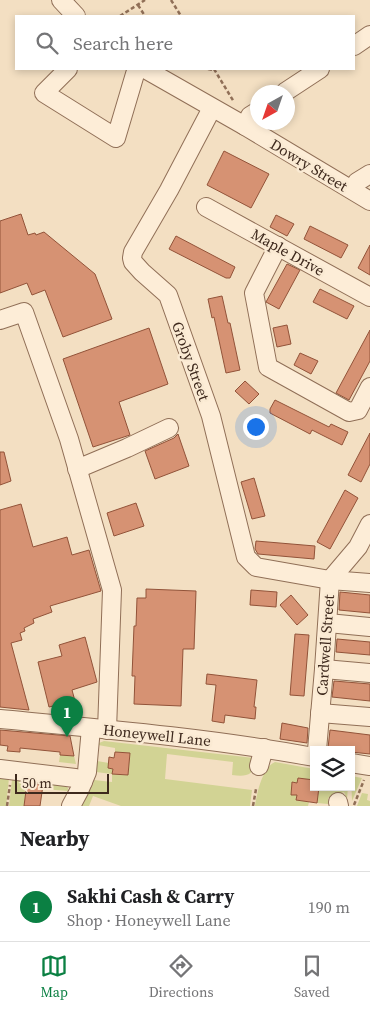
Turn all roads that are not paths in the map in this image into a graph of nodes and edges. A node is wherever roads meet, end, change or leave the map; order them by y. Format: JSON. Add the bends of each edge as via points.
{"nodes":[{"id":1,"x":61,"y":0,"type":"edge"},
{"id":2,"x":75,"y":15,"type":"edge"},
{"id":3,"x":370,"y":35,"type":"edge"},
{"id":4,"x":355,"y":45,"type":"edge"},
{"id":5,"x":67,"y":70,"type":"edge"},
{"id":6,"x":137,"y":70,"type":"edge"},
{"id":7,"x":147,"y":70,"type":"edge"},
{"id":8,"x":318,"y":70,"type":"edge"},
{"id":9,"x":295,"y":85,"type":"edge"},
{"id":10,"x":212,"y":108,"type":"junction"},
{"id":11,"x":250,"y":116,"type":"edge"},
{"id":12,"x":245,"y":126,"type":"junction"},
{"id":13,"x":370,"y":174,"type":"edge"},
{"id":14,"x":353,"y":190,"type":"junction"},
{"id":15,"x":370,"y":201,"type":"edge"},
{"id":16,"x":206,"y":208,"type":"dead end"},
{"id":17,"x":278,"y":246,"type":"junction"},
{"id":18,"x":370,"y":297,"type":"edge"},
{"id":19,"x":0,"y":320,"type":"edge"},
{"id":20,"x":370,"y":387,"type":"edge"},
{"id":21,"x":169,"y":428,"type":"dead end"},
{"id":22,"x":77,"y":469,"type":"junction"},
{"id":23,"x":370,"y":524,"type":"edge"},
{"id":24,"x":330,"y":580,"type":"junction"},
{"id":25,"x":370,"y":583,"type":"edge"},
{"id":26,"x":328,"y":623,"type":"junction"},
{"id":27,"x":370,"y":627,"type":"edge"},
{"id":28,"x":324,"y":669,"type":"junction"},
{"id":29,"x":370,"y":673,"type":"edge"},
{"id":30,"x":320,"y":713,"type":"junction"},
{"id":31,"x":370,"y":717,"type":"edge"},
{"id":32,"x":0,"y":719,"type":"edge"},
{"id":33,"x":99,"y":729,"type":"junction"},
{"id":34,"x":317,"y":746,"type":"edge"},
{"id":35,"x":264,"y":748,"type":"junction"},
{"id":36,"x":310,"y":756,"type":"edge"},
{"id":37,"x":355,"y":765,"type":"edge"},
{"id":38,"x":259,"y":766,"type":"dead end"},
{"id":39,"x":368,"y":772,"type":"edge"},
{"id":40,"x":5,"y":773,"type":"edge"},
{"id":41,"x":83,"y":782,"type":"junction"},
{"id":42,"x":71,"y":806,"type":"edge"}],
"edges":[{"from":1,"to":2,"type":"street"},
{"from":3,"to":4,"type":"street"},
{"from":5,"to":6,"type":"street","via":[[44,93],[116,138]]},
{"from":7,"to":10,"type":"street","name":"Dowry Street"},
{"from":8,"to":9,"type":"street"},
{"from":10,"to":12,"type":"street","name":"Dowry Street"},
{"from":10,"to":24,"type":"street","name":"Groby Street","via":[[132,258],[142,272],[168,295],[211,416],[246,556],[256,567]]},
{"from":11,"to":12,"type":"street"},
{"from":12,"to":14,"type":"street","name":"Dowry Street"},
{"from":13,"to":14,"type":"street"},
{"from":14,"to":15,"type":"street","name":"Dowry Street"},
{"from":16,"to":17,"type":"street","name":"Maple Drive"},
{"from":17,"to":18,"type":"street","name":"Maple Drive"},
{"from":17,"to":20,"type":"street","via":[[254,293],[268,368],[349,412],[358,410]]},
{"from":19,"to":22,"type":"street","via":[[24,312]]},
{"from":21,"to":22,"type":"street"},
{"from":22,"to":33,"type":"street","via":[[112,590]]},
{"from":23,"to":24,"type":"street","name":"Cardwell Street","via":[[358,547]]},
{"from":24,"to":25,"type":"street"},
{"from":24,"to":26,"type":"street","name":"Cardwell Street"},
{"from":26,"to":27,"type":"street"},
{"from":26,"to":28,"type":"street","name":"Cardwell Street"},
{"from":28,"to":29,"type":"street"},
{"from":28,"to":30,"type":"street","name":"Cardwell Street"},
{"from":30,"to":31,"type":"street"},
{"from":30,"to":34,"type":"street","name":"Cardwell Street"},
{"from":32,"to":33,"type":"street","name":"Honeywell Lane"},
{"from":33,"to":35,"type":"street","name":"Honeywell Lane"},
{"from":33,"to":41,"type":"street"},
{"from":35,"to":36,"type":"street","name":"Honeywell Lane"},
{"from":35,"to":38,"type":"street"},
{"from":37,"to":39,"type":"street"},
{"from":40,"to":41,"type":"street","via":[[74,778]]},
{"from":41,"to":42,"type":"street"}]}
